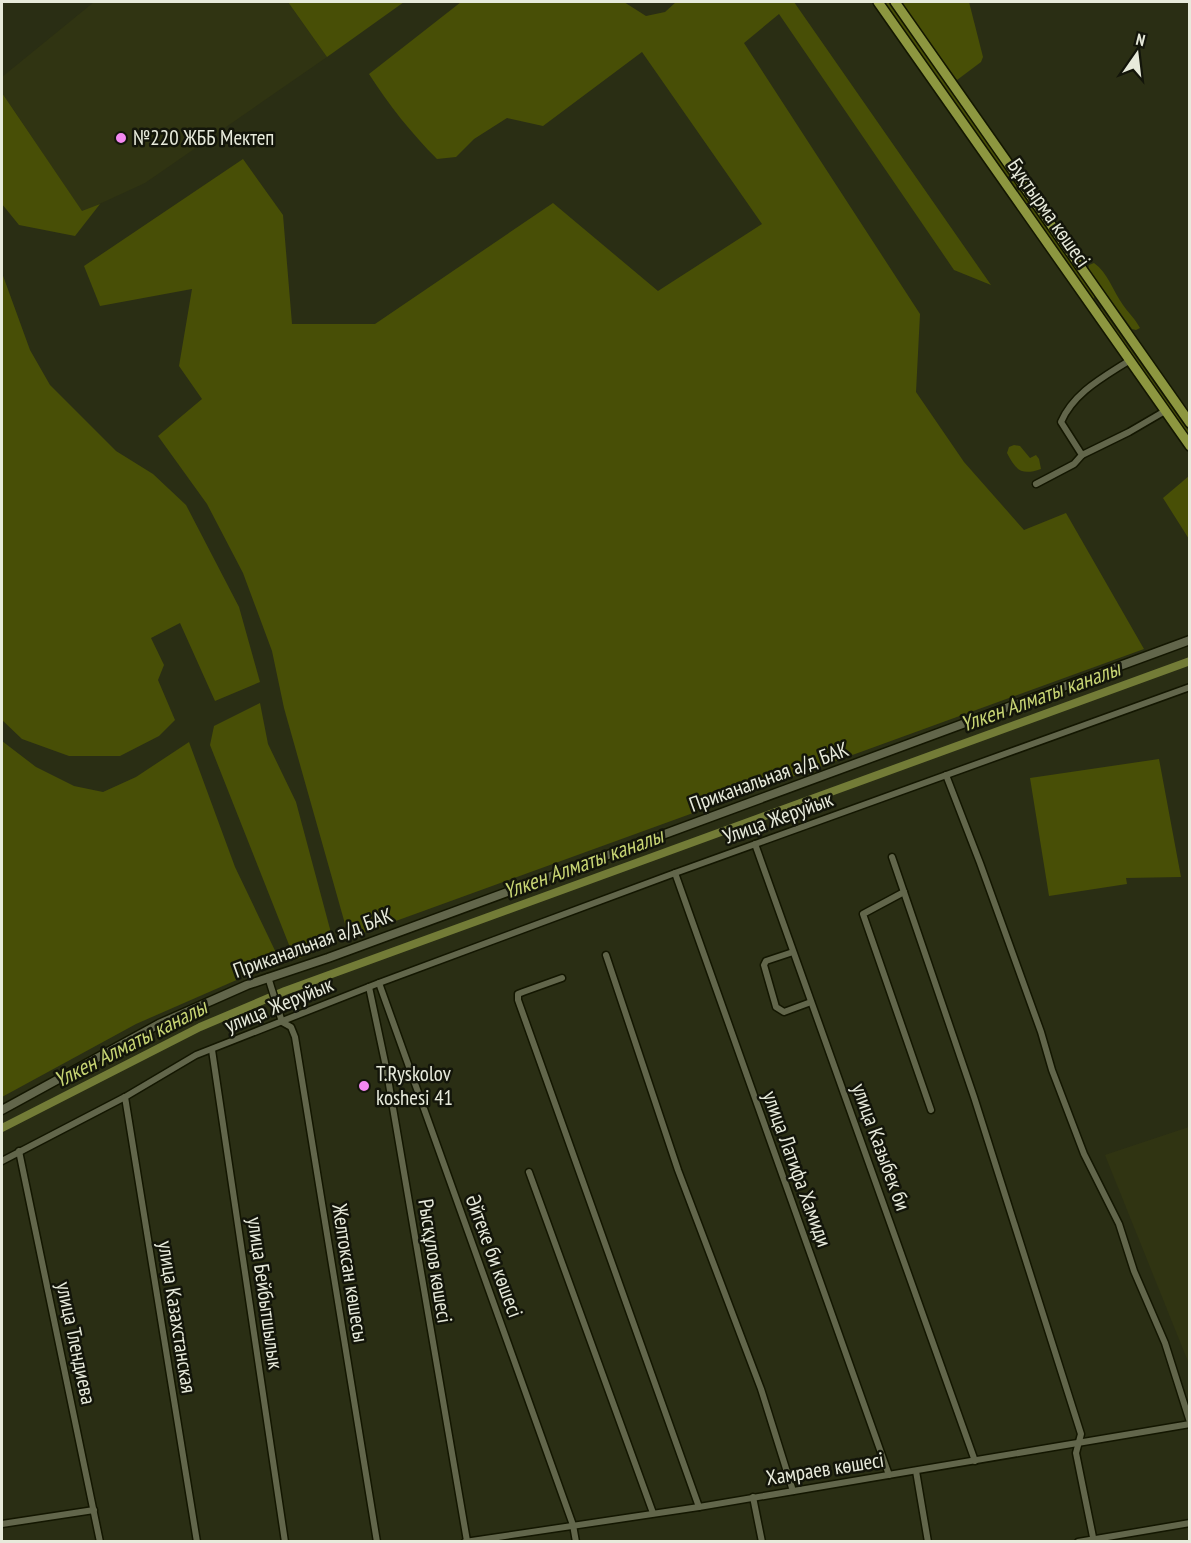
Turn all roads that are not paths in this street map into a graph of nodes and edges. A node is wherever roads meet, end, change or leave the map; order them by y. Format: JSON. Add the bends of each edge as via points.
{"nodes":[{"id":1,"x":878,"y":2,"type":"edge"},
{"id":2,"x":895,"y":2,"type":"edge"},
{"id":3,"x":1104,"y":300,"type":"junction"},
{"id":4,"x":1093,"y":307,"type":"junction"},
{"id":5,"x":1130,"y":360,"type":"junction"},
{"id":6,"x":1165,"y":411,"type":"junction"},
{"id":7,"x":1190,"y":423,"type":"edge"},
{"id":8,"x":1190,"y":446,"type":"edge"},
{"id":9,"x":1082,"y":455,"type":"junction"},
{"id":10,"x":1036,"y":484,"type":"dead end"},
{"id":11,"x":1190,"y":640,"type":"edge"},
{"id":12,"x":1190,"y":687,"type":"edge"},
{"id":13,"x":946,"y":775,"type":"junction"},
{"id":14,"x":755,"y":844,"type":"junction"},
{"id":15,"x":892,"y":857,"type":"dead end"},
{"id":16,"x":675,"y":873,"type":"junction"},
{"id":17,"x":904,"y":892,"type":"junction"},
{"id":18,"x":793,"y":952,"type":"junction"},
{"id":19,"x":606,"y":955,"type":"dead end"},
{"id":20,"x":268,"y":977,"type":"junction"},
{"id":21,"x":562,"y":978,"type":"dead end"},
{"id":22,"x":378,"y":983,"type":"junction"},
{"id":23,"x":369,"y":987,"type":"junction"},
{"id":24,"x":812,"y":1002,"type":"junction"},
{"id":25,"x":281,"y":1018,"type":"junction"},
{"id":26,"x":212,"y":1050,"type":"junction"},
{"id":27,"x":125,"y":1097,"type":"junction"},
{"id":28,"x":2,"y":1110,"type":"edge"},
{"id":29,"x":930,"y":1110,"type":"dead end"},
{"id":30,"x":19,"y":1151,"type":"junction"},
{"id":31,"x":2,"y":1161,"type":"edge"},
{"id":32,"x":529,"y":1172,"type":"dead end"},
{"id":33,"x":1190,"y":1423,"type":"edge"},
{"id":34,"x":1079,"y":1443,"type":"junction"},
{"id":35,"x":975,"y":1461,"type":"junction"},
{"id":36,"x":916,"y":1471,"type":"junction"},
{"id":37,"x":889,"y":1475,"type":"junction"},
{"id":38,"x":793,"y":1491,"type":"junction"},
{"id":39,"x":753,"y":1497,"type":"junction"},
{"id":40,"x":699,"y":1507,"type":"junction"},
{"id":41,"x":94,"y":1510,"type":"junction"},
{"id":42,"x":653,"y":1513,"type":"junction"},
{"id":43,"x":1190,"y":1523,"type":"edge"},
{"id":44,"x":2,"y":1524,"type":"edge"},
{"id":45,"x":573,"y":1525,"type":"junction"},
{"id":46,"x":1094,"y":1540,"type":"edge"},
{"id":47,"x":466,"y":1541,"type":"edge"},
{"id":48,"x":100,"y":1542,"type":"edge"},
{"id":49,"x":196,"y":1542,"type":"edge"},
{"id":50,"x":285,"y":1542,"type":"edge"},
{"id":51,"x":376,"y":1542,"type":"edge"},
{"id":52,"x":576,"y":1542,"type":"edge"},
{"id":53,"x":762,"y":1542,"type":"edge"},
{"id":54,"x":928,"y":1542,"type":"edge"},
{"id":55,"x":1078,"y":1542,"type":"edge"}],
"edges":[{"from":1,"to":4,"type":"main road","name":"Бұқтырма көшесі"},
{"from":2,"to":3,"type":"main road","name":"Бұқтырма көшесі"},
{"from":3,"to":4,"type":"main road"},
{"from":3,"to":7,"type":"main road","name":"Бұқтырма көшесі"},
{"from":4,"to":5,"type":"main road","name":"Бұқтырма көшесі"},
{"from":5,"to":6,"type":"main road","name":"Бұқтырма көшесі"},
{"from":5,"to":9,"type":"street","via":[[1090,386],[1064,416],[1062,425]]},
{"from":6,"to":8,"type":"main road","name":"Бұқтырма көшесі"},
{"from":6,"to":9,"type":"street"},
{"from":9,"to":10,"type":"street","via":[[1074,464]]},
{"from":11,"to":20,"type":"street","name":"Приканальная а/д БАК"},
{"from":12,"to":13,"type":"street","name":"Улица Жеруйык"},
{"from":13,"to":14,"type":"street","name":"Улица Жеруйык"},
{"from":13,"to":33,"type":"street","via":[[1084,1154],[1119,1224],[1165,1343]]},
{"from":14,"to":16,"type":"street","name":"Улица Жеруйык"},
{"from":14,"to":18,"type":"street","name":"улица Казыбек би"},
{"from":15,"to":17,"type":"street"},
{"from":16,"to":22,"type":"street","name":"Улица Жеруйык"},
{"from":16,"to":37,"type":"street","name":"улица Латифа Хамиди"},
{"from":17,"to":29,"type":"street","via":[[863,914]]},
{"from":17,"to":34,"type":"street","via":[[1040,1303],[1081,1434]]},
{"from":18,"to":24,"type":"street","name":"улица Казыбек би"},
{"from":18,"to":24,"type":"street","via":[[764,965],[776,1006],[784,1012]]},
{"from":19,"to":38,"type":"street","via":[[678,1170],[761,1389]]},
{"from":20,"to":25,"type":"street","name":"Желтоксан көшесы"},
{"from":20,"to":28,"type":"street","name":"Приканальная а/д БАК","via":[[159,1024]]},
{"from":21,"to":40,"type":"street","via":[[518,994],[518,1000]]},
{"from":22,"to":23,"type":"street","name":"улица Жеруйык"},
{"from":22,"to":45,"type":"street","name":"Әйтеке би көшесі"},
{"from":23,"to":25,"type":"street","name":"улица Жеруйык"},
{"from":23,"to":47,"type":"street","name":"Рысқұлов көшесі","via":[[392,1099]]},
{"from":24,"to":35,"type":"street","name":"улица Казыбек би"},
{"from":25,"to":26,"type":"street","name":"улица Жеруйык"},
{"from":25,"to":51,"type":"street","name":"Желтоксан көшесы","via":[[295,1037]]},
{"from":26,"to":27,"type":"street","name":"улица Жеруйык","via":[[196,1055]]},
{"from":26,"to":50,"type":"street","name":"улица Бейбытшылык"},
{"from":27,"to":30,"type":"street","name":"улица Жеруйык"},
{"from":27,"to":49,"type":"street","name":"улица Казахстанская"},
{"from":30,"to":31,"type":"street","name":"улица Жеруйык"},
{"from":30,"to":41,"type":"street","name":"улица Тлендиева"},
{"from":32,"to":42,"type":"street"},
{"from":33,"to":34,"type":"street","name":"Хамраев көшесі"},
{"from":34,"to":35,"type":"street","name":"Хамраев көшесі"},
{"from":34,"to":46,"type":"street","via":[[1076,1453]]},
{"from":35,"to":36,"type":"street","name":"Хамраев көшесі"},
{"from":36,"to":37,"type":"street","name":"Хамраев көшесі"},
{"from":36,"to":54,"type":"street"},
{"from":37,"to":38,"type":"street","name":"Хамраев көшесі"},
{"from":38,"to":39,"type":"street","name":"Хамраев көшесі"},
{"from":39,"to":40,"type":"street","name":"Хамраев көшесі"},
{"from":39,"to":53,"type":"street"},
{"from":40,"to":42,"type":"street","name":"Хамраев көшесі"},
{"from":41,"to":44,"type":"street"},
{"from":41,"to":48,"type":"street","name":"улица Тлендиева"},
{"from":42,"to":45,"type":"street","name":"Хамраев көшесі"},
{"from":43,"to":46,"type":"street"},
{"from":45,"to":47,"type":"street","name":"Хамраев көшесі"},
{"from":45,"to":52,"type":"street","name":"Әйтеке би көшесі"},
{"from":46,"to":55,"type":"street"}]}
